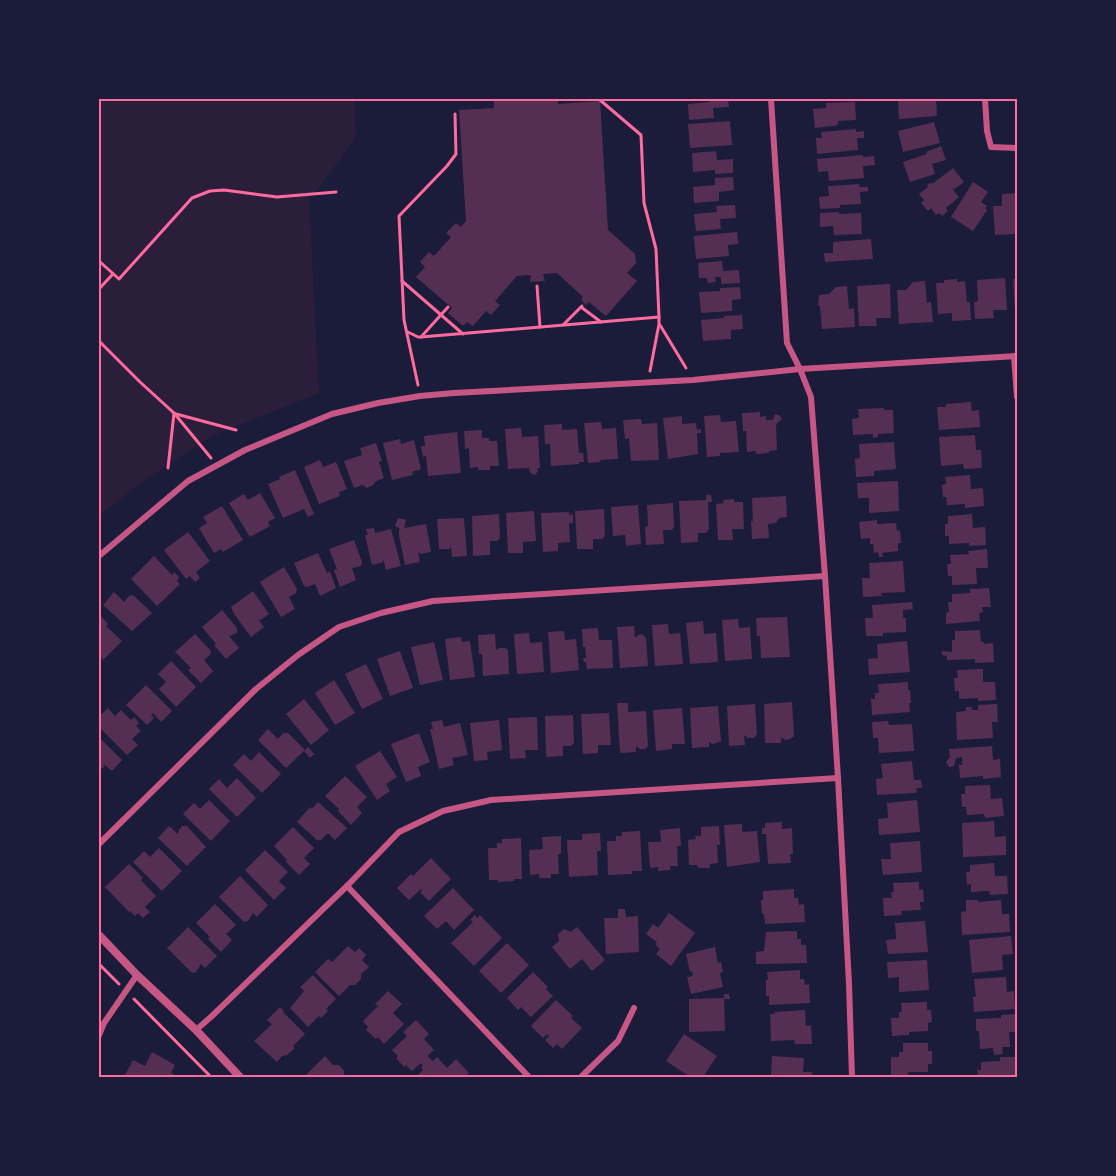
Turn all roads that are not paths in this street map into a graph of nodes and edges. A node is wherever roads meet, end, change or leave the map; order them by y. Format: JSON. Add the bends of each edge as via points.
{"nodes":[{"id":1,"x":771,"y":99,"type":"edge"},
{"id":2,"x":985,"y":99,"type":"edge"},
{"id":3,"x":1017,"y":148,"type":"edge"},
{"id":4,"x":1015,"y":356,"type":"edge"},
{"id":5,"x":800,"y":369,"type":"junction"},
{"id":6,"x":1017,"y":397,"type":"edge"},
{"id":7,"x":99,"y":556,"type":"edge"},
{"id":8,"x":825,"y":576,"type":"junction"},
{"id":9,"x":838,"y":778,"type":"junction"},
{"id":10,"x":99,"y":844,"type":"edge"},
{"id":11,"x":346,"y":886,"type":"junction"},
{"id":12,"x":99,"y":936,"type":"edge"},
{"id":13,"x":137,"y":975,"type":"junction"},
{"id":14,"x":634,"y":1008,"type":"dead end"},
{"id":15,"x":196,"y":1030,"type":"junction"},
{"id":16,"x":99,"y":1035,"type":"edge"},
{"id":17,"x":240,"y":1077,"type":"edge"},
{"id":18,"x":529,"y":1077,"type":"edge"},
{"id":19,"x":581,"y":1077,"type":"edge"},
{"id":20,"x":852,"y":1077,"type":"edge"}],
"edges":[{"from":1,"to":5,"type":"street","via":[[787,343]]},
{"from":2,"to":3,"type":"street","via":[[991,147]]},
{"from":4,"to":5,"type":"street"},
{"from":4,"to":6,"type":"street"},
{"from":5,"to":7,"type":"street","via":[[693,380],[420,396],[332,414],[246,450],[188,481]]},
{"from":5,"to":8,"type":"street","via":[[811,397]]},
{"from":8,"to":9,"type":"street"},
{"from":8,"to":10,"type":"street","via":[[433,601],[339,627],[256,689]]},
{"from":9,"to":11,"type":"street","via":[[491,800],[443,811],[399,832]]},
{"from":9,"to":20,"type":"street"},
{"from":11,"to":15,"type":"street"},
{"from":11,"to":18,"type":"street"},
{"from":12,"to":13,"type":"street"},
{"from":13,"to":15,"type":"street"},
{"from":13,"to":16,"type":"street"},
{"from":14,"to":19,"type":"street","via":[[618,1041]]},
{"from":15,"to":17,"type":"street"}]}
